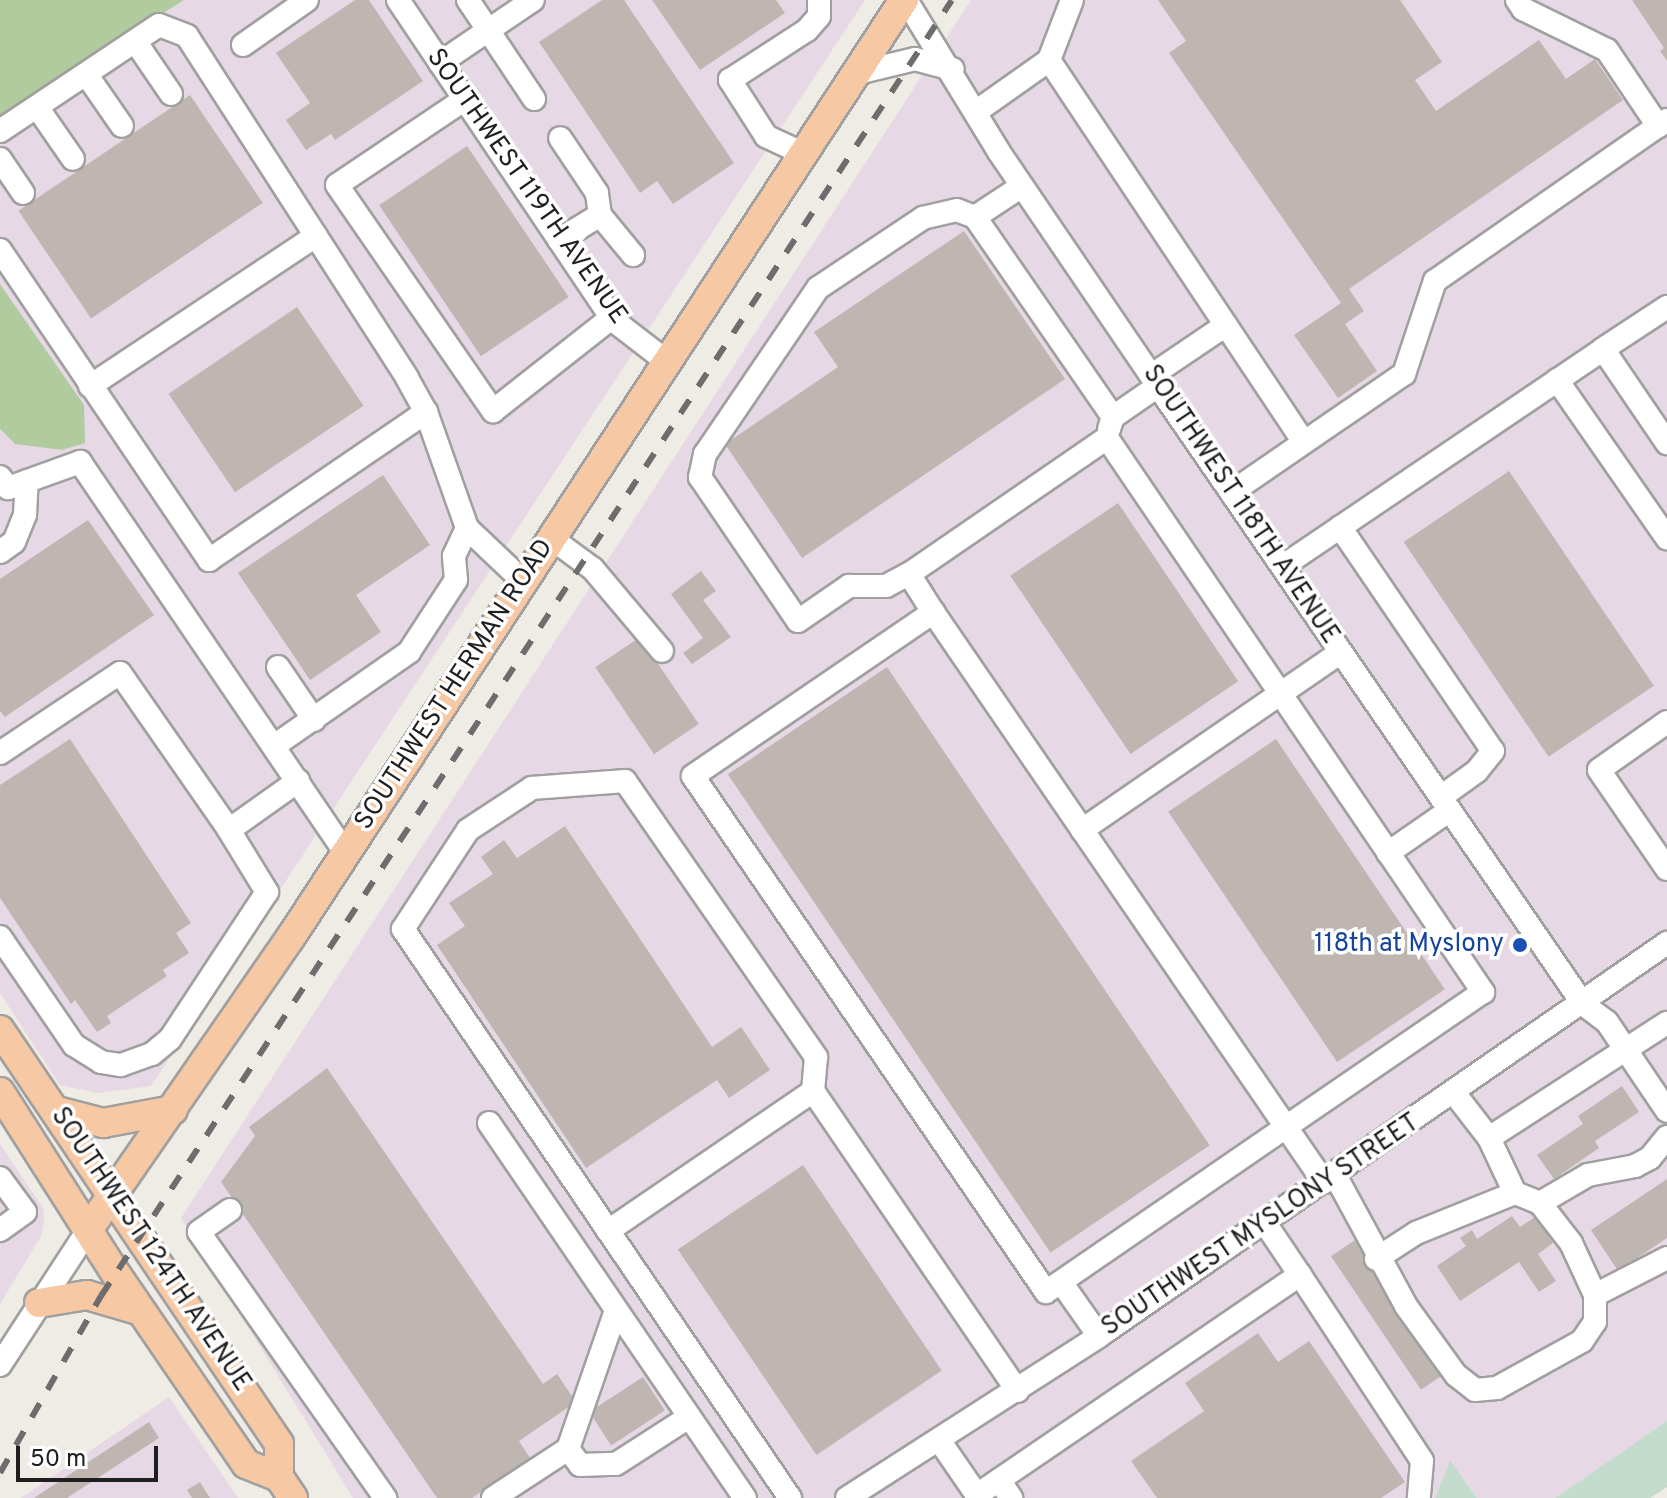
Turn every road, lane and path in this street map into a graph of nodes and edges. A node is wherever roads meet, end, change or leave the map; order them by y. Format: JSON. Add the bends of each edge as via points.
{"nodes":[{"id":1,"x":307,"y":0,"type":"edge"},
{"id":2,"x":398,"y":0,"type":"edge"},
{"id":3,"x":468,"y":0,"type":"edge"},
{"id":4,"x":533,"y":0,"type":"edge"},
{"id":5,"x":819,"y":0,"type":"edge"},
{"id":6,"x":905,"y":0,"type":"edge"},
{"id":7,"x":1072,"y":0,"type":"edge"},
{"id":8,"x":1517,"y":0,"type":"edge"},
{"id":9,"x":488,"y":30,"type":"junction"},
{"id":10,"x":135,"y":41,"type":"junction"},
{"id":11,"x":243,"y":45,"type":"dead end"},
{"id":12,"x":1049,"y":60,"type":"junction"},
{"id":13,"x":440,"y":63,"type":"junction"},
{"id":14,"x":953,"y":69,"type":"junction"},
{"id":15,"x":86,"y":74,"type":"junction"},
{"id":16,"x":853,"y":74,"type":"junction"},
{"id":17,"x":171,"y":94,"type":"dead end"},
{"id":18,"x":465,"y":99,"type":"junction"},
{"id":19,"x":534,"y":99,"type":"dead end"},
{"id":20,"x":37,"y":107,"type":"junction"},
{"id":21,"x":977,"y":111,"type":"junction"},
{"id":22,"x":1663,"y":123,"type":"edge"},
{"id":23,"x":122,"y":126,"type":"dead end"},
{"id":24,"x":0,"y":131,"type":"edge"},
{"id":25,"x":560,"y":138,"type":"dead end"},
{"id":26,"x":802,"y":153,"type":"junction"},
{"id":27,"x":0,"y":159,"type":"edge"},
{"id":28,"x":73,"y":159,"type":"dead end"},
{"id":29,"x":1022,"y":186,"type":"junction"},
{"id":30,"x":23,"y":193,"type":"dead end"},
{"id":31,"x":600,"y":215,"type":"junction"},
{"id":32,"x":975,"y":217,"type":"junction"},
{"id":33,"x":316,"y":236,"type":"junction"},
{"id":34,"x":559,"y":240,"type":"junction"},
{"id":35,"x":0,"y":250,"type":"edge"},
{"id":36,"x":633,"y":255,"type":"dead end"},
{"id":37,"x":1667,"y":307,"type":"edge"},
{"id":38,"x":611,"y":318,"type":"junction"},
{"id":39,"x":1226,"y":325,"type":"junction"},
{"id":40,"x":1603,"y":349,"type":"junction"},
{"id":41,"x":666,"y":361,"type":"junction"},
{"id":42,"x":1155,"y":380,"type":"junction"},
{"id":43,"x":1557,"y":380,"type":"junction"},
{"id":44,"x":90,"y":386,"type":"junction"},
{"id":45,"x":426,"y":412,"type":"junction"},
{"id":46,"x":1110,"y":428,"type":"junction"},
{"id":47,"x":1304,"y":442,"type":"junction"},
{"id":48,"x":1667,"y":443,"type":"edge"},
{"id":49,"x":0,"y":477,"type":"edge"},
{"id":50,"x":27,"y":481,"type":"junction"},
{"id":51,"x":1232,"y":492,"type":"junction"},
{"id":52,"x":1340,"y":527,"type":"junction"},
{"id":53,"x":467,"y":528,"type":"junction"},
{"id":54,"x":551,"y":538,"type":"junction"},
{"id":55,"x":1667,"y":538,"type":"edge"},
{"id":56,"x":0,"y":552,"type":"edge"},
{"id":57,"x":1283,"y":566,"type":"junction"},
{"id":58,"x":909,"y":574,"type":"junction"},
{"id":59,"x":523,"y":581,"type":"junction"},
{"id":60,"x":933,"y":612,"type":"junction"},
{"id":61,"x":662,"y":651,"type":"dead end"},
{"id":62,"x":1341,"y":652,"type":"junction"},
{"id":63,"x":278,"y":667,"type":"dead end"},
{"id":64,"x":1279,"y":694,"type":"junction"},
{"id":65,"x":314,"y":720,"type":"junction"},
{"id":66,"x":1667,"y":722,"type":"edge"},
{"id":67,"x":274,"y":746,"type":"junction"},
{"id":68,"x":0,"y":753,"type":"edge"},
{"id":69,"x":298,"y":781,"type":"junction"},
{"id":70,"x":1445,"y":803,"type":"junction"},
{"id":71,"x":229,"y":830,"type":"junction"},
{"id":72,"x":1082,"y":830,"type":"junction"},
{"id":73,"x":346,"y":853,"type":"junction"},
{"id":74,"x":1388,"y":853,"type":"junction"},
{"id":75,"x":1667,"y":869,"type":"edge"},
{"id":76,"x":0,"y":937,"type":"edge"},
{"id":77,"x":1667,"y":943,"type":"edge"},
{"id":78,"x":1583,"y":1004,"type":"junction"},
{"id":79,"x":1667,"y":1023,"type":"edge"},
{"id":80,"x":0,"y":1030,"type":"edge"},
{"id":81,"x":1624,"y":1047,"type":"junction"},
{"id":82,"x":813,"y":1091,"type":"junction"},
{"id":83,"x":0,"y":1092,"type":"edge"},
{"id":84,"x":1455,"y":1094,"type":"junction"},
{"id":85,"x":173,"y":1110,"type":"junction"},
{"id":86,"x":57,"y":1111,"type":"junction"},
{"id":87,"x":1667,"y":1111,"type":"edge"},
{"id":88,"x":489,"y":1123,"type":"dead end"},
{"id":89,"x":1286,"y":1127,"type":"junction"},
{"id":90,"x":1667,"y":1137,"type":"edge"},
{"id":91,"x":1489,"y":1138,"type":"junction"},
{"id":92,"x":0,"y":1178,"type":"edge"},
{"id":93,"x":1330,"y":1179,"type":"junction"},
{"id":94,"x":113,"y":1193,"type":"junction"},
{"id":95,"x":1515,"y":1193,"type":"junction"},
{"id":96,"x":1540,"y":1203,"type":"junction"},
{"id":97,"x":230,"y":1210,"type":"dead end"},
{"id":98,"x":1265,"y":1223,"type":"junction"},
{"id":99,"x":0,"y":1230,"type":"edge"},
{"id":100,"x":88,"y":1230,"type":"junction"},
{"id":101,"x":608,"y":1231,"type":"junction"},
{"id":102,"x":1667,"y":1258,"type":"edge"},
{"id":103,"x":1376,"y":1259,"type":"junction"},
{"id":104,"x":1300,"y":1275,"type":"junction"},
{"id":105,"x":1061,"y":1282,"type":"junction"},
{"id":106,"x":1595,"y":1295,"type":"junction"},
{"id":107,"x":39,"y":1303,"type":"junction"},
{"id":108,"x":616,"y":1310,"type":"junction"},
{"id":109,"x":141,"y":1311,"type":"junction"},
{"id":110,"x":1099,"y":1336,"type":"junction"},
{"id":111,"x":0,"y":1365,"type":"edge"},
{"id":112,"x":1018,"y":1391,"type":"junction"},
{"id":113,"x":689,"y":1417,"type":"junction"},
{"id":114,"x":939,"y":1440,"type":"junction"},
{"id":115,"x":568,"y":1449,"type":"junction"},
{"id":116,"x":286,"y":1487,"type":"edge"},
{"id":117,"x":1005,"y":1489,"type":"edge"},
{"id":118,"x":385,"y":1498,"type":"edge"},
{"id":119,"x":493,"y":1498,"type":"edge"},
{"id":120,"x":745,"y":1498,"type":"edge"},
{"id":121,"x":790,"y":1498,"type":"edge"},
{"id":122,"x":847,"y":1498,"type":"edge"},
{"id":123,"x":1419,"y":1498,"type":"edge"}],
"edges":[{"from":1,"to":11,"type":"street"},
{"from":2,"to":13,"type":"street","name":"SOUTHWEST 119TH AVENUE"},
{"from":3,"to":9,"type":"street"},
{"from":4,"to":9,"type":"street"},
{"from":5,"to":26,"type":"street","via":[[819,16],[807,30],[730,80],[766,136]]},
{"from":6,"to":14,"type":"street","name":"SOUTHWEST 118TH AVENUE"},
{"from":6,"to":16,"type":"main road","name":"SOUTHWEST HERMAN ROAD"},
{"from":7,"to":12,"type":"street"},
{"from":8,"to":22,"type":"street","via":[[1523,9],[1607,50]]},
{"from":9,"to":13,"type":"street"},
{"from":9,"to":19,"type":"street"},
{"from":10,"to":15,"type":"street"},
{"from":10,"to":17,"type":"street"},
{"from":10,"to":33,"type":"street","via":[[159,25],[187,36]]},
{"from":12,"to":21,"type":"street"},
{"from":12,"to":39,"type":"street"},
{"from":13,"to":18,"type":"street","name":"SOUTHWEST 119TH AVENUE"},
{"from":14,"to":16,"type":"street","via":[[898,60]]},
{"from":14,"to":21,"type":"street","name":"SOUTHWEST 118TH AVENUE"},
{"from":15,"to":20,"type":"street"},
{"from":15,"to":23,"type":"street"},
{"from":16,"to":26,"type":"main road","name":"SOUTHWEST HERMAN ROAD"},
{"from":18,"to":34,"type":"street","name":"SOUTHWEST 119TH AVENUE"},
{"from":18,"to":38,"type":"street","via":[[337,185],[493,411]]},
{"from":20,"to":24,"type":"street"},
{"from":20,"to":28,"type":"street"},
{"from":21,"to":29,"type":"street","name":"SOUTHWEST 118TH AVENUE"},
{"from":22,"to":47,"type":"street","via":[[1435,281],[1404,374]]},
{"from":25,"to":31,"type":"street","via":[[597,193]]},
{"from":26,"to":41,"type":"main road","name":"SOUTHWEST HERMAN ROAD"},
{"from":27,"to":30,"type":"street"},
{"from":29,"to":32,"type":"street"},
{"from":29,"to":42,"type":"street","name":"SOUTHWEST 118TH AVENUE"},
{"from":31,"to":34,"type":"street"},
{"from":31,"to":36,"type":"street"},
{"from":32,"to":46,"type":"street"},
{"from":32,"to":58,"type":"street","via":[[957,210],[923,218],[818,288],[705,454],[700,477],[798,621],[849,586],[886,586]]},
{"from":33,"to":44,"type":"street"},
{"from":33,"to":45,"type":"street"},
{"from":34,"to":38,"type":"street","name":"SOUTHWEST 119TH AVENUE"},
{"from":35,"to":44,"type":"street"},
{"from":37,"to":40,"type":"street"},
{"from":38,"to":41,"type":"street","name":"SOUTHWEST 119TH AVENUE"},
{"from":39,"to":42,"type":"street"},
{"from":39,"to":47,"type":"street"},
{"from":40,"to":43,"type":"street"},
{"from":40,"to":48,"type":"street"},
{"from":41,"to":54,"type":"main road","name":"SOUTHWEST HERMAN ROAD"},
{"from":42,"to":46,"type":"street"},
{"from":42,"to":51,"type":"street","name":"SOUTHWEST 118TH AVENUE"},
{"from":43,"to":52,"type":"street"},
{"from":43,"to":55,"type":"street"},
{"from":44,"to":45,"type":"street","via":[[209,560]]},
{"from":45,"to":53,"type":"street"},
{"from":46,"to":58,"type":"street"},
{"from":46,"to":64,"type":"street"},
{"from":47,"to":51,"type":"street"},
{"from":49,"to":50,"type":"street","via":[[8,488]]},
{"from":50,"to":56,"type":"street","via":[[25,515],[14,542]]},
{"from":50,"to":67,"type":"street","via":[[80,462]]},
{"from":51,"to":57,"type":"street","name":"SOUTHWEST 118TH AVENUE"},
{"from":52,"to":57,"type":"street"},
{"from":52,"to":70,"type":"street","via":[[1491,743],[1489,761]]},
{"from":53,"to":59,"type":"street"},
{"from":53,"to":65,"type":"street","via":[[454,556],[456,580],[409,652]]},
{"from":54,"to":59,"type":"main road","name":"SOUTHWEST HERMAN ROAD"},
{"from":54,"to":61,"type":"street","via":[[593,569]]},
{"from":57,"to":62,"type":"street","name":"SOUTHWEST 118TH AVENUE"},
{"from":58,"to":60,"type":"street"},
{"from":59,"to":73,"type":"main road","name":"SOUTHWEST HERMAN ROAD"},
{"from":60,"to":72,"type":"street"},
{"from":60,"to":105,"type":"street","via":[[693,776],[1046,1292]]},
{"from":62,"to":64,"type":"street"},
{"from":62,"to":70,"type":"street","name":"SOUTHWEST 118TH AVENUE"},
{"from":63,"to":65,"type":"street"},
{"from":64,"to":72,"type":"street"},
{"from":64,"to":74,"type":"street"},
{"from":65,"to":67,"type":"street"},
{"from":66,"to":75,"type":"street","via":[[1599,770]]},
{"from":67,"to":69,"type":"street"},
{"from":68,"to":71,"type":"street","via":[[120,673]]},
{"from":69,"to":71,"type":"street"},
{"from":69,"to":73,"type":"street"},
{"from":70,"to":74,"type":"street"},
{"from":70,"to":78,"type":"street","name":"SOUTHWEST 118TH AVENUE"},
{"from":71,"to":76,"type":"street","via":[[267,892],[170,1039],[152,1054],[121,1065],[101,1062],[74,1045]]},
{"from":72,"to":89,"type":"street"},
{"from":73,"to":85,"type":"main road","name":"SOUTHWEST HERMAN ROAD"},
{"from":74,"to":89,"type":"street","via":[[1483,992]]},
{"from":77,"to":78,"type":"street","name":"SOUTHWEST MYSLONY STREET"},
{"from":78,"to":81,"type":"street","name":"SOUTHWEST 118TH AVENUE","via":[[1607,1022]]},
{"from":78,"to":84,"type":"street","name":"SOUTHWEST MYSLONY STREET"},
{"from":79,"to":81,"type":"street"},
{"from":80,"to":86,"type":"main road","name":"SOUTHWEST 124TH AVENUE"},
{"from":81,"to":87,"type":"street","name":"SOUTHWEST 118TH AVENUE"},
{"from":81,"to":91,"type":"street"},
{"from":82,"to":101,"type":"street"},
{"from":82,"to":101,"type":"street","via":[[816,1057],[625,781],[532,788],[468,830],[403,929]]},
{"from":82,"to":112,"type":"street"},
{"from":83,"to":100,"type":"main road","name":"SOUTHWEST 124TH AVENUE"},
{"from":84,"to":91,"type":"street"},
{"from":84,"to":93,"type":"street","name":"SOUTHWEST MYSLONY STREET"},
{"from":85,"to":86,"type":"main road","via":[[103,1123]]},
{"from":85,"to":94,"type":"main road","name":"SOUTHWEST HERMAN ROAD"},
{"from":86,"to":94,"type":"main road","name":"SOUTHWEST 124TH AVENUE"},
{"from":88,"to":108,"type":"street"},
{"from":89,"to":93,"type":"street"},
{"from":89,"to":105,"type":"street"},
{"from":90,"to":96,"type":"street","via":[[1650,1158],[1635,1166],[1588,1175]]},
{"from":91,"to":95,"type":"street"},
{"from":92,"to":99,"type":"street","via":[[25,1212]]},
{"from":93,"to":98,"type":"street","name":"SOUTHWEST MYSLONY STREET"},
{"from":93,"to":103,"type":"street"},
{"from":94,"to":100,"type":"main road","name":"SOUTHWEST HERMAN ROAD"},
{"from":94,"to":116,"type":"main road","name":"SOUTHWEST 124TH AVENUE","via":[[279,1444]]},
{"from":95,"to":96,"type":"street"},
{"from":95,"to":103,"type":"street","via":[[1416,1233]]},
{"from":96,"to":106,"type":"street","via":[[1571,1243]]},
{"from":97,"to":118,"type":"street","via":[[199,1232]]},
{"from":98,"to":104,"type":"street"},
{"from":98,"to":110,"type":"street","name":"SOUTHWEST MYSLONY STREET"},
{"from":100,"to":107,"type":"street","name":"SOUTHWEST HERMAN ROAD"},
{"from":100,"to":109,"type":"main road","name":"SOUTHWEST 124TH AVENUE"},
{"from":101,"to":121,"type":"street"},
{"from":102,"to":106,"type":"street"},
{"from":103,"to":106,"type":"street","via":[[1456,1375],[1475,1390],[1497,1388],[1582,1341],[1595,1322]]},
{"from":104,"to":117,"type":"street"},
{"from":104,"to":123,"type":"street","via":[[1422,1461]]},
{"from":105,"to":110,"type":"street"},
{"from":107,"to":109,"type":"main road","via":[[87,1295]]},
{"from":107,"to":111,"type":"street","name":"SOUTHWEST HERMAN ROAD"},
{"from":108,"to":113,"type":"street"},
{"from":108,"to":115,"type":"street"},
{"from":109,"to":116,"type":"main road","name":"SOUTHWEST 124TH AVENUE","via":[[246,1464]]},
{"from":110,"to":112,"type":"street","name":"SOUTHWEST MYSLONY STREET"},
{"from":112,"to":114,"type":"street","name":"SOUTHWEST MYSLONY STREET"},
{"from":113,"to":115,"type":"street","via":[[616,1464],[580,1465]]},
{"from":113,"to":120,"type":"street"},
{"from":114,"to":117,"type":"street","via":[[977,1495]]},
{"from":114,"to":122,"type":"street","name":"SOUTHWEST MYSLONY STREET"},
{"from":115,"to":119,"type":"street"}]}
